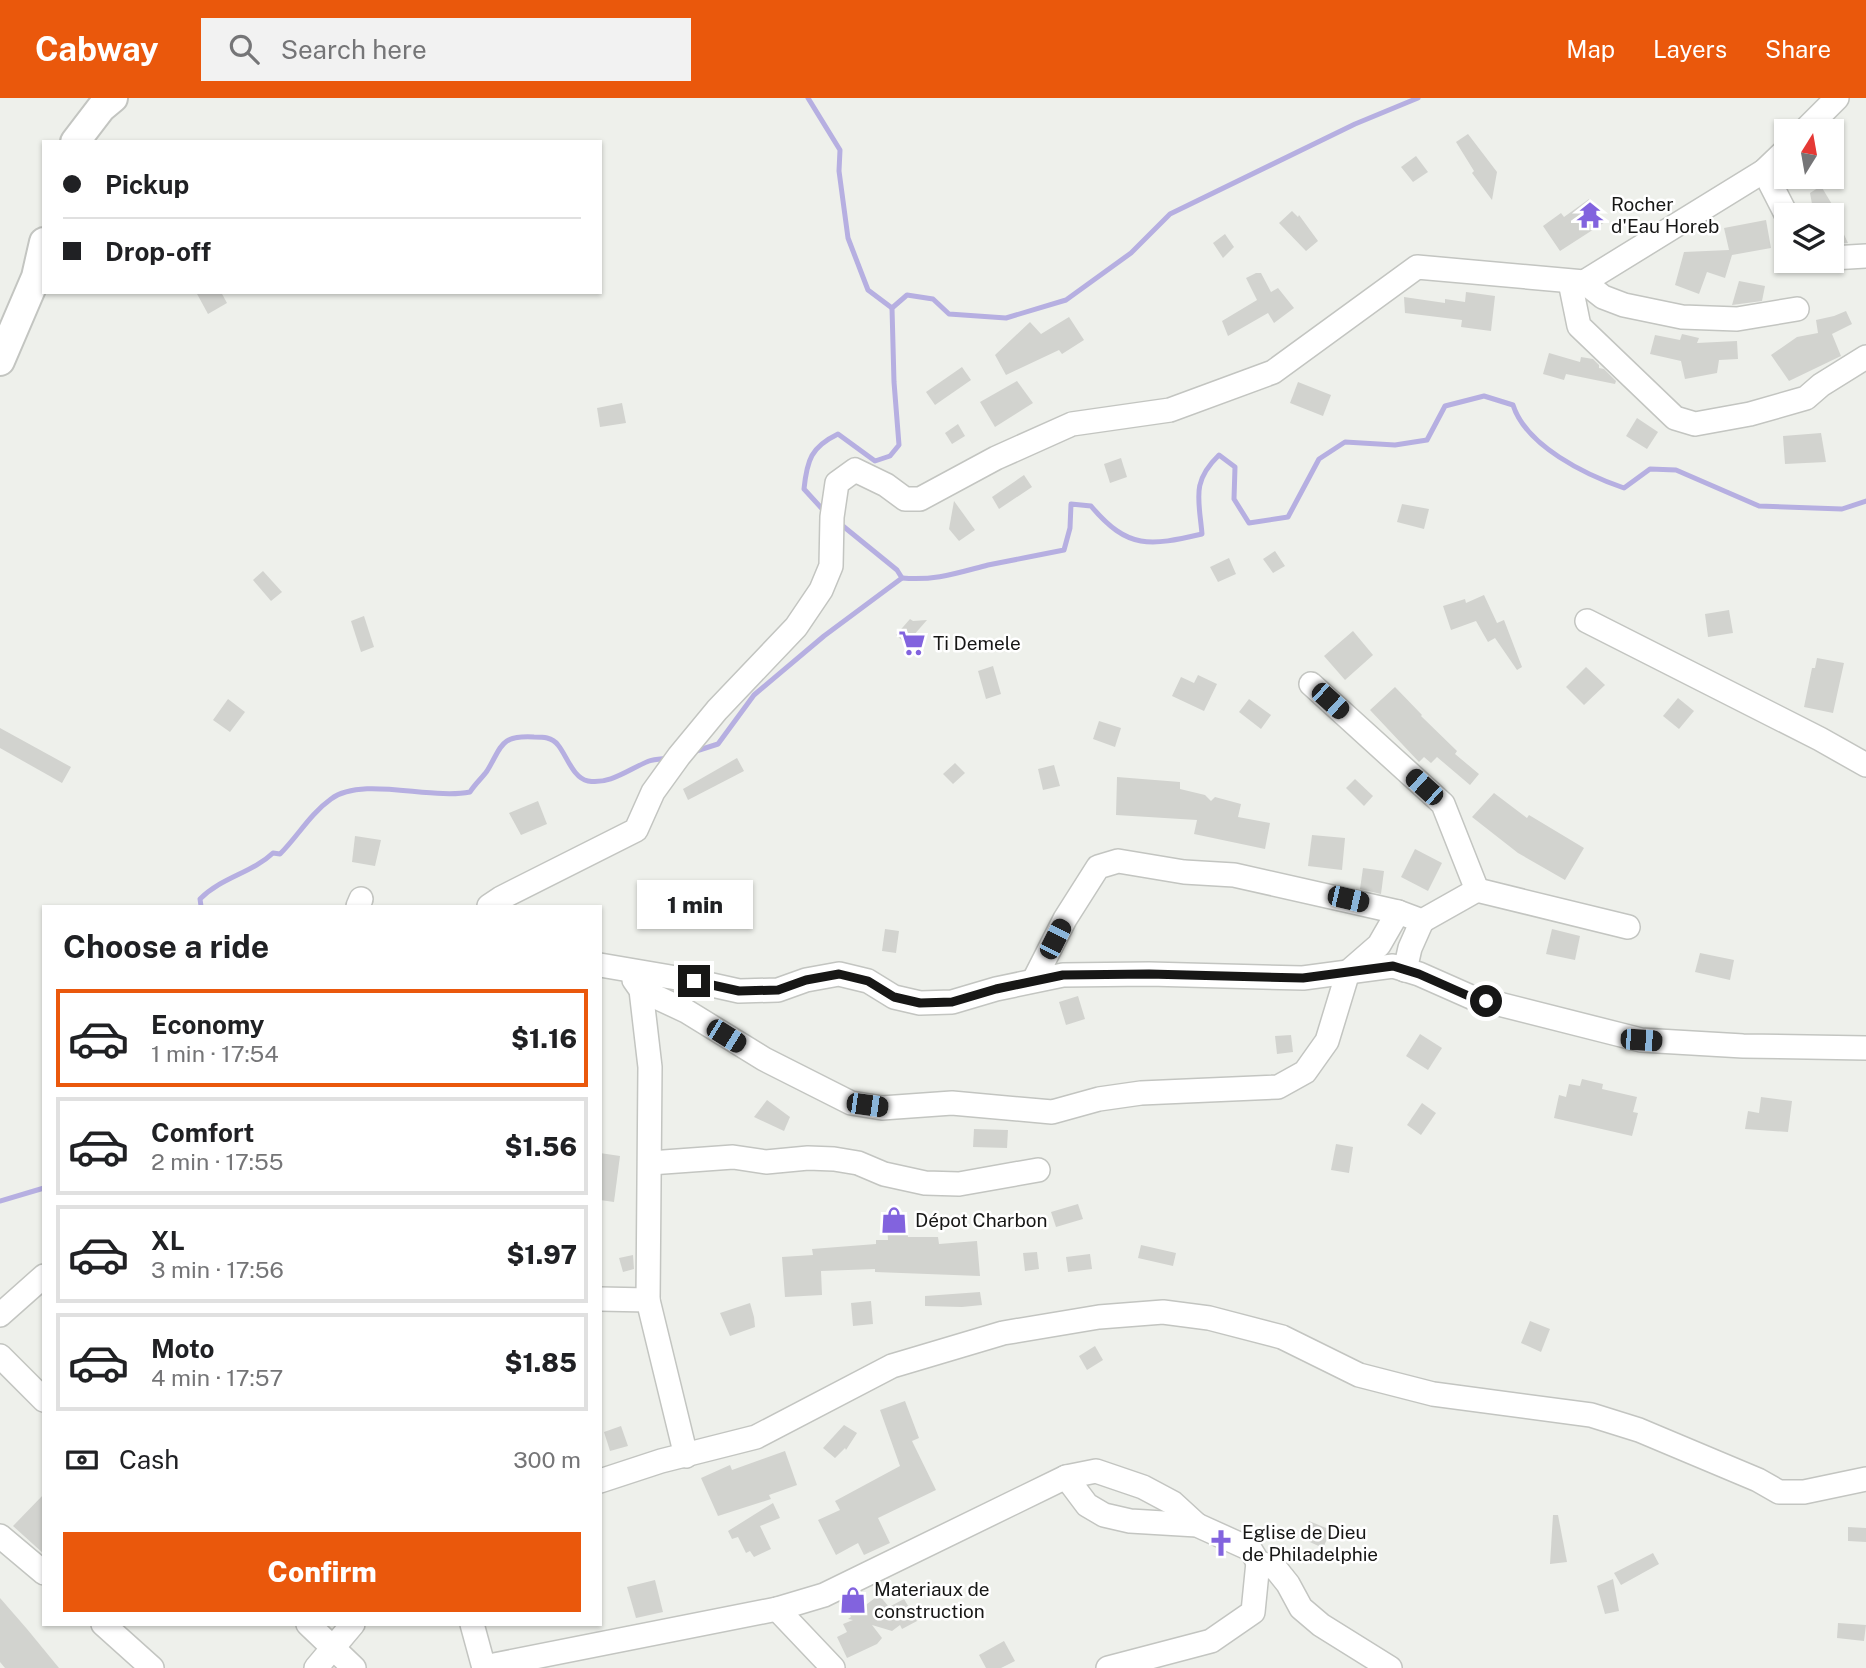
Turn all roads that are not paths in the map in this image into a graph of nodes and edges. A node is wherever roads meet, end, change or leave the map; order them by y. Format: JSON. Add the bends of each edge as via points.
{"nodes":[{"id":1,"x":113,"y":98,"type":"edge"},
{"id":2,"x":1838,"y":98,"type":"edge"},
{"id":3,"x":1816,"y":119,"type":"edge"},
{"id":4,"x":77,"y":140,"type":"edge"},
{"id":5,"x":1774,"y":161,"type":"edge"},
{"id":6,"x":1764,"y":171,"type":"junction"},
{"id":7,"x":1780,"y":203,"type":"edge"},
{"id":8,"x":42,"y":251,"type":"edge"},
{"id":9,"x":1866,"y":256,"type":"edge"},
{"id":10,"x":1844,"y":257,"type":"edge"},
{"id":11,"x":1577,"y":282,"type":"junction"},
{"id":12,"x":1797,"y":309,"type":"dead end"},
{"id":13,"x":1866,"y":357,"type":"edge"},
{"id":14,"x":0,"y":361,"type":"edge"},
{"id":15,"x":1587,"y":621,"type":"dead end"},
{"id":16,"x":1311,"y":684,"type":"dead end"},
{"id":17,"x":1866,"y":765,"type":"edge"},
{"id":18,"x":1477,"y":890,"type":"junction"},
{"id":19,"x":490,"y":905,"type":"edge"},
{"id":20,"x":1398,"y":912,"type":"junction"},
{"id":21,"x":1422,"y":920,"type":"junction"},
{"id":22,"x":1628,"y":928,"type":"dead end"},
{"id":23,"x":602,"y":965,"type":"edge"},
{"id":24,"x":626,"y":968,"type":"junction"},
{"id":25,"x":1405,"y":970,"type":"junction"},
{"id":26,"x":1348,"y":972,"type":"junction"},
{"id":27,"x":1034,"y":981,"type":"junction"},
{"id":28,"x":641,"y":990,"type":"junction"},
{"id":29,"x":1866,"y":1048,"type":"edge"},
{"id":30,"x":650,"y":1163,"type":"junction"},
{"id":31,"x":1038,"y":1170,"type":"dead end"},
{"id":32,"x":42,"y":1278,"type":"edge"},
{"id":33,"x":602,"y":1299,"type":"edge"},
{"id":34,"x":648,"y":1300,"type":"junction"},
{"id":35,"x":0,"y":1315,"type":"edge"},
{"id":36,"x":0,"y":1356,"type":"edge"},
{"id":37,"x":42,"y":1398,"type":"edge"},
{"id":38,"x":686,"y":1456,"type":"junction"},
{"id":39,"x":1066,"y":1476,"type":"junction"},
{"id":40,"x":1866,"y":1479,"type":"edge"},
{"id":41,"x":602,"y":1480,"type":"edge"},
{"id":42,"x":1196,"y":1525,"type":"junction"},
{"id":43,"x":0,"y":1536,"type":"edge"},
{"id":44,"x":1258,"y":1562,"type":"junction"},
{"id":45,"x":42,"y":1571,"type":"edge"},
{"id":46,"x":777,"y":1609,"type":"junction"},
{"id":47,"x":105,"y":1626,"type":"edge"},
{"id":48,"x":310,"y":1626,"type":"edge"},
{"id":49,"x":351,"y":1626,"type":"edge"},
{"id":50,"x":473,"y":1626,"type":"edge"},
{"id":51,"x":332,"y":1648,"type":"junction"},
{"id":52,"x":484,"y":1667,"type":"edge"},
{"id":53,"x":152,"y":1668,"type":"edge"},
{"id":54,"x":316,"y":1668,"type":"edge"},
{"id":55,"x":354,"y":1668,"type":"edge"},
{"id":56,"x":833,"y":1668,"type":"edge"},
{"id":57,"x":1108,"y":1668,"type":"edge"},
{"id":58,"x":1390,"y":1668,"type":"edge"}],
"edges":[{"from":1,"to":4,"type":"street"},
{"from":2,"to":3,"type":"street"},
{"from":5,"to":6,"type":"street"},
{"from":6,"to":7,"type":"street"},
{"from":6,"to":11,"type":"street"},
{"from":8,"to":14,"type":"street","via":[[36,277]]},
{"from":9,"to":10,"type":"street"},
{"from":11,"to":12,"type":"street","via":[[1624,305],[1682,317],[1737,319]]},
{"from":11,"to":13,"type":"street","via":[[1579,326],[1675,418],[1695,424],[1806,398]]},
{"from":11,"to":19,"type":"street","via":[[1417,267],[1273,372],[1170,410],[1072,424],[920,499],[905,499],[855,470],[837,483],[831,566],[821,590],[796,627],[679,756],[653,792],[636,830]]},
{"from":15,"to":17,"type":"street"},
{"from":16,"to":18,"type":"street","via":[[1443,804]]},
{"from":18,"to":21,"type":"street"},
{"from":18,"to":22,"type":"street"},
{"from":20,"to":21,"type":"street"},
{"from":20,"to":26,"type":"street","via":[[1379,945]]},
{"from":20,"to":27,"type":"street","via":[[1234,875],[1118,861],[1098,867]]},
{"from":21,"to":25,"type":"street"},
{"from":23,"to":24,"type":"street"},
{"from":24,"to":27,"type":"street","via":[[739,991],[778,990],[839,974],[920,1003],[952,1002]]},
{"from":24,"to":28,"type":"street"},
{"from":25,"to":26,"type":"street","via":[[1393,966]]},
{"from":25,"to":29,"type":"street","via":[[1471,997],[1641,1040]]},
{"from":26,"to":27,"type":"street","via":[[1303,978],[1063,975]]},
{"from":26,"to":28,"type":"street","via":[[1327,1041],[1305,1072],[1278,1087],[1140,1093],[1052,1112],[952,1104],[882,1108],[851,1103]]},
{"from":28,"to":30,"type":"street","via":[[650,1067]]},
{"from":30,"to":31,"type":"street","via":[[733,1157],[766,1162],[834,1158],[925,1183],[959,1184]]},
{"from":30,"to":34,"type":"street"},
{"from":32,"to":35,"type":"street"},
{"from":33,"to":34,"type":"street"},
{"from":34,"to":38,"type":"street"},
{"from":36,"to":37,"type":"street"},
{"from":38,"to":40,"type":"street","via":[[756,1437],[892,1366],[1003,1333],[1163,1312],[1209,1318],[1282,1337],[1359,1376],[1433,1394],[1591,1415],[1639,1430],[1779,1492],[1804,1492]]},
{"from":38,"to":41,"type":"street"},
{"from":39,"to":42,"type":"street","via":[[1096,1471],[1143,1487],[1173,1503]]},
{"from":39,"to":42,"type":"street","via":[[1087,1505],[1104,1515]]},
{"from":39,"to":46,"type":"street","via":[[824,1595]]},
{"from":42,"to":44,"type":"street","via":[[1250,1549]]},
{"from":43,"to":45,"type":"street"},
{"from":44,"to":57,"type":"street","via":[[1252,1612],[1211,1641]]},
{"from":44,"to":58,"type":"street","via":[[1276,1569],[1301,1608],[1321,1625]]},
{"from":46,"to":52,"type":"street"},
{"from":46,"to":56,"type":"street"},
{"from":47,"to":53,"type":"street"},
{"from":48,"to":51,"type":"street"},
{"from":49,"to":51,"type":"street"},
{"from":50,"to":52,"type":"street"},
{"from":51,"to":54,"type":"street"},
{"from":51,"to":55,"type":"street"}]}
